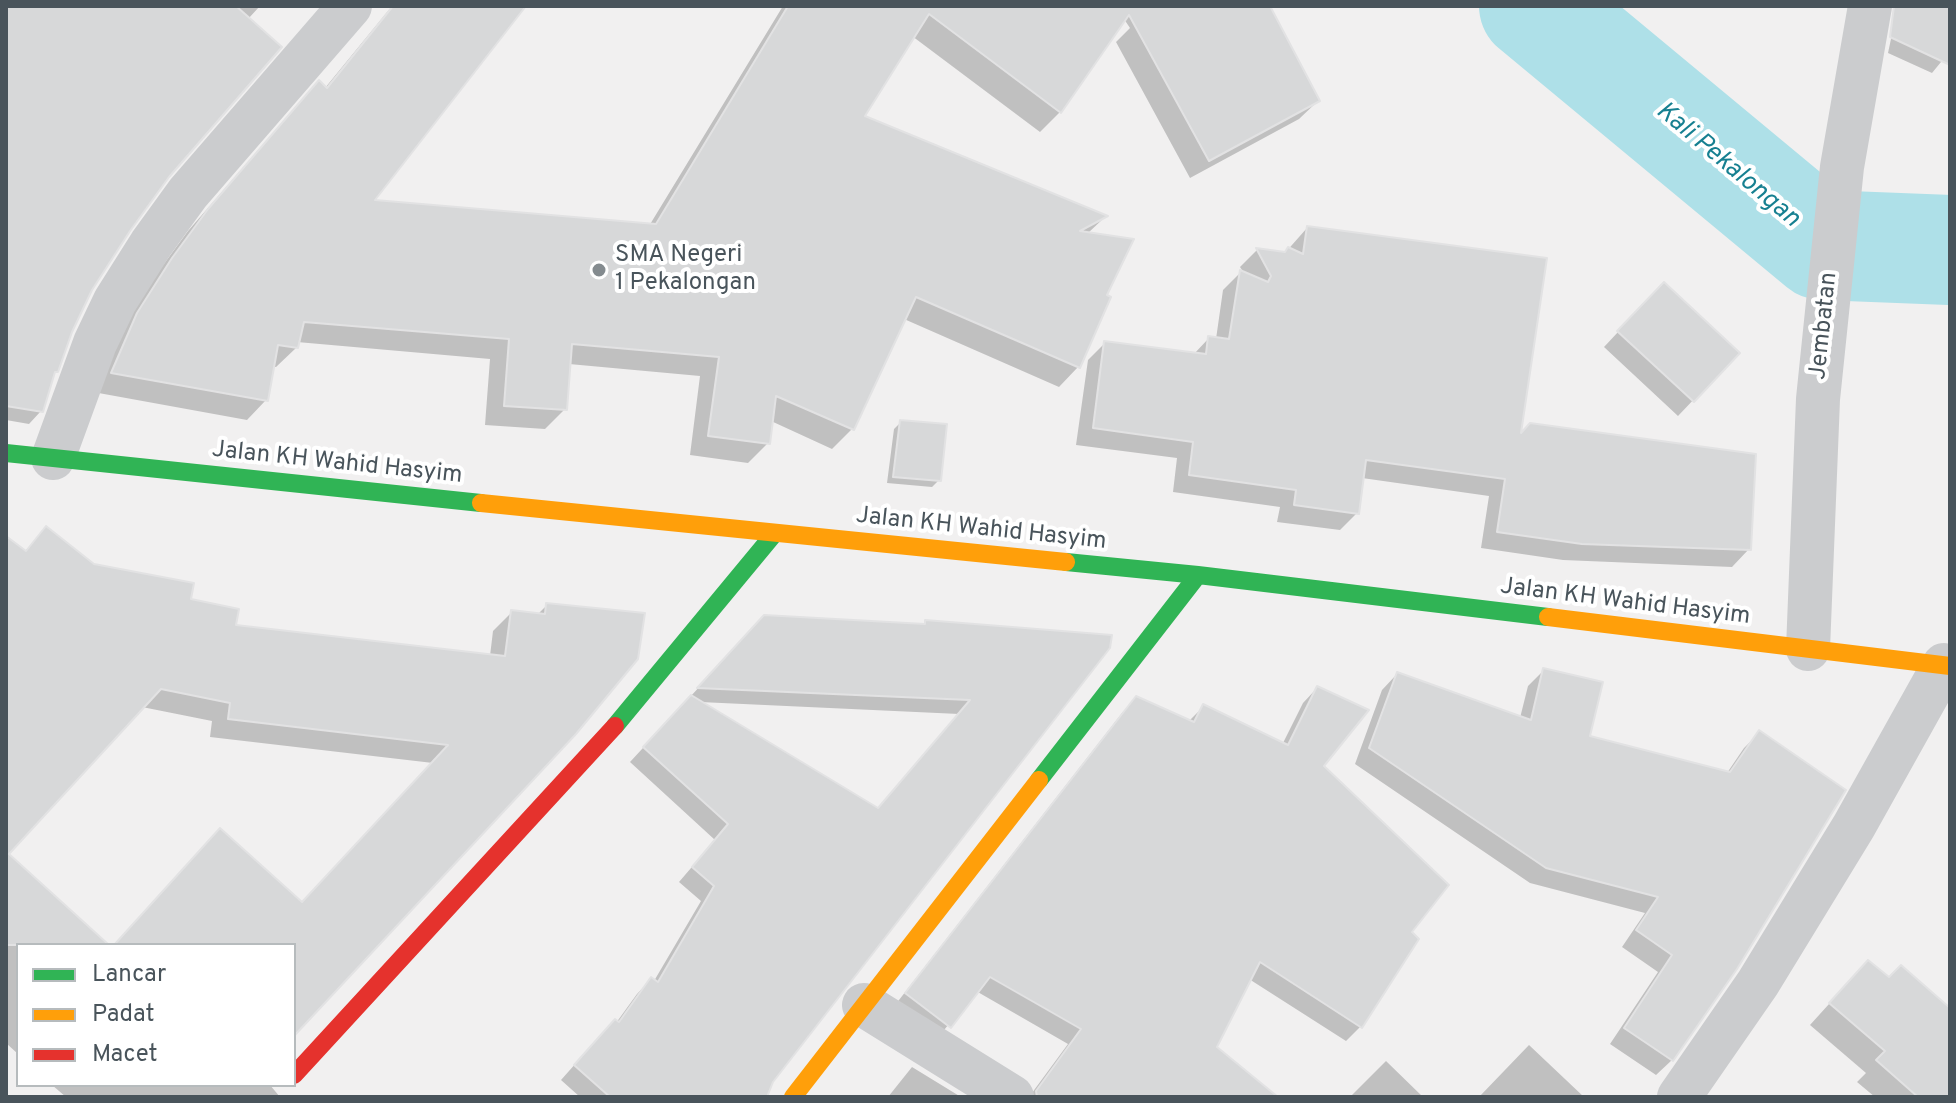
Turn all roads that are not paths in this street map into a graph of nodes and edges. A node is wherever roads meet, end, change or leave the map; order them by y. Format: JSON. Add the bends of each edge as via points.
{"nodes":[{"id":1,"x":350,"y":6,"type":"edge"},
{"id":2,"x":1870,"y":6,"type":"edge"},
{"id":3,"x":6,"y":453,"type":"edge"},
{"id":4,"x":53,"y":458,"type":"junction"},
{"id":5,"x":774,"y":534,"type":"junction"},
{"id":6,"x":1198,"y":575,"type":"junction"},
{"id":7,"x":1808,"y":649,"type":"junction"},
{"id":8,"x":1947,"y":665,"type":"edge"},
{"id":9,"x":864,"y":1005,"type":"junction"},
{"id":10,"x":296,"y":1073,"type":"edge"},
{"id":11,"x":793,"y":1097,"type":"edge"},
{"id":12,"x":1012,"y":1097,"type":"edge"},
{"id":13,"x":1679,"y":1097,"type":"edge"}],
"edges":[{"from":1,"to":4,"type":"street","via":[[188,193],[151,244],[95,343]]},
{"from":2,"to":7,"type":"street","name":"Jembatan","via":[[1842,167],[1818,399]]},
{"from":3,"to":4,"type":"main road","name":"Jalan KH Wahid Hasyim"},
{"from":4,"to":5,"type":"main road","name":"Jalan KH Wahid Hasyim"},
{"from":5,"to":6,"type":"main road","name":"Jalan KH Wahid Hasyim"},
{"from":5,"to":10,"type":"main road","via":[[595,750]]},
{"from":6,"to":7,"type":"main road","name":"Jalan KH Wahid Hasyim"},
{"from":6,"to":9,"type":"main road"},
{"from":7,"to":8,"type":"main road","name":"Jalan KH Wahid Hasyim"},
{"from":8,"to":13,"type":"street","via":[[1758,983]]},
{"from":9,"to":11,"type":"main road"},
{"from":9,"to":12,"type":"street"}]}
